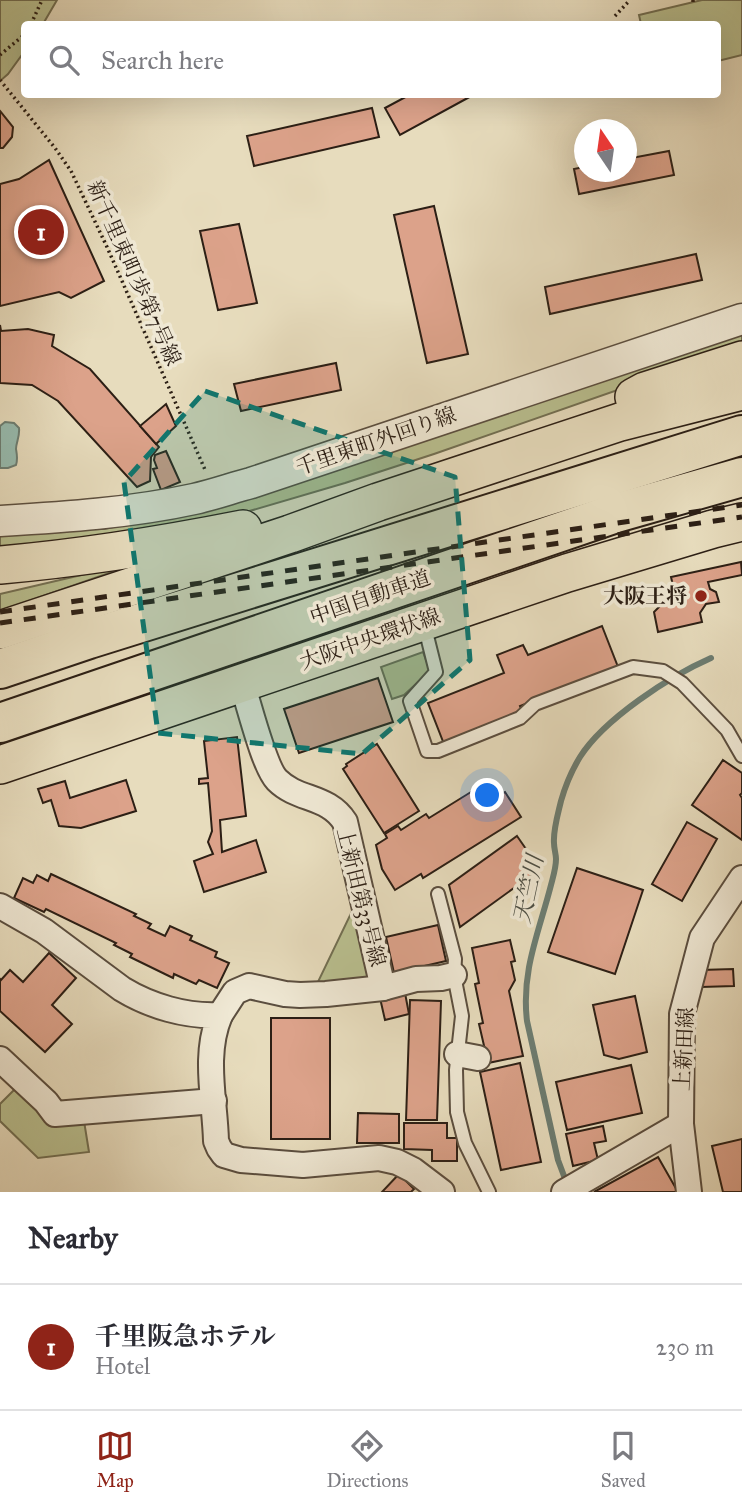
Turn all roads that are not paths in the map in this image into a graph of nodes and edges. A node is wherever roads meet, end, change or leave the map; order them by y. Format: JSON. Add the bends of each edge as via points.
{"nodes":[{"id":1,"x":742,"y":319,"type":"edge"},
{"id":2,"x":742,"y":360,"type":"edge"},
{"id":3,"x":742,"y":391,"type":"edge"},
{"id":4,"x":742,"y":435,"type":"edge"},
{"id":5,"x":538,"y":449,"type":"junction"},
{"id":6,"x":742,"y":477,"type":"edge"},
{"id":7,"x":378,"y":502,"type":"junction"},
{"id":8,"x":0,"y":521,"type":"edge"},
{"id":9,"x":742,"y":522,"type":"edge"},
{"id":10,"x":742,"y":537,"type":"edge"},
{"id":11,"x":665,"y":543,"type":"junction"},
{"id":12,"x":131,"y":550,"type":"junction"},
{"id":13,"x":0,"y":565,"type":"edge"},
{"id":14,"x":0,"y":584,"type":"edge"},
{"id":15,"x":423,"y":621,"type":"junction"},
{"id":16,"x":0,"y":630,"type":"edge"},
{"id":17,"x":0,"y":669,"type":"edge"},
{"id":18,"x":242,"y":684,"type":"junction"},
{"id":19,"x":0,"y":723,"type":"edge"},
{"id":20,"x":742,"y":756,"type":"edge"},
{"id":21,"x":0,"y":765,"type":"edge"},
{"id":22,"x":742,"y":878,"type":"edge"},
{"id":23,"x":438,"y":894,"type":"dead end"},
{"id":24,"x":0,"y":906,"type":"edge"},
{"id":25,"x":454,"y":975,"type":"junction"},
{"id":26,"x":383,"y":988,"type":"junction"},
{"id":27,"x":219,"y":1016,"type":"junction"},
{"id":28,"x":0,"y":1059,"type":"edge"},
{"id":29,"x":214,"y":1101,"type":"junction"},
{"id":30,"x":681,"y":1124,"type":"junction"},
{"id":31,"x":572,"y":1188,"type":"edge"},
{"id":32,"x":442,"y":1192,"type":"edge"},
{"id":33,"x":489,"y":1192,"type":"edge"},
{"id":34,"x":689,"y":1192,"type":"edge"}],
"edges":[{"from":1,"to":8,"type":"street","name":"千里東町外回り線","via":[[215,494],[95,515]]},
{"from":2,"to":5,"type":"main road","via":[[645,391]]},
{"from":3,"to":5,"type":"main road","via":[[620,422]]},
{"from":4,"to":17,"type":"highway","name":"中国自動車道"},
{"from":5,"to":7,"type":"main road"},
{"from":6,"to":19,"type":"highway","name":"中国自動車道","via":[[616,513]]},
{"from":7,"to":12,"type":"main road"},
{"from":7,"to":16,"type":"main road"},
{"from":9,"to":11,"type":"main road","name":"大阪中央環状線"},
{"from":10,"to":11,"type":"main road"},
{"from":11,"to":15,"type":"main road","name":"大阪中央環状線"},
{"from":12,"to":13,"type":"main road"},
{"from":12,"to":14,"type":"main road"},
{"from":15,"to":18,"type":"main road","name":"大阪中央環状線"},
{"from":15,"to":20,"type":"lane","via":[[436,673],[410,701],[427,751],[438,751],[520,718],[535,704],[633,667],[663,671],[682,683],[727,730]]},
{"from":18,"to":21,"type":"main road","name":"大阪中央環状線"},
{"from":18,"to":26,"type":"street","name":"上新田第33号線","via":[[273,775],[296,792],[326,803],[345,822]]},
{"from":22,"to":30,"type":"street","name":"上新田線","via":[[702,938],[682,1014]]},
{"from":23,"to":25,"type":"lane","via":[[455,959]]},
{"from":24,"to":27,"type":"street","via":[[44,931],[134,996],[165,1008]]},
{"from":25,"to":26,"type":"street"},
{"from":25,"to":33,"type":"lane","via":[[468,1056],[456,1086],[457,1112]]},
{"from":26,"to":27,"type":"street","via":[[299,995],[249,986],[234,992]]},
{"from":27,"to":29,"type":"street","via":[[211,1058]]},
{"from":28,"to":29,"type":"street","via":[[55,1114]]},
{"from":29,"to":32,"type":"street","via":[[216,1141],[224,1155],[303,1165],[379,1158],[413,1170]]},
{"from":30,"to":31,"type":"street"},
{"from":30,"to":34,"type":"street","name":"上新田線"}]}
